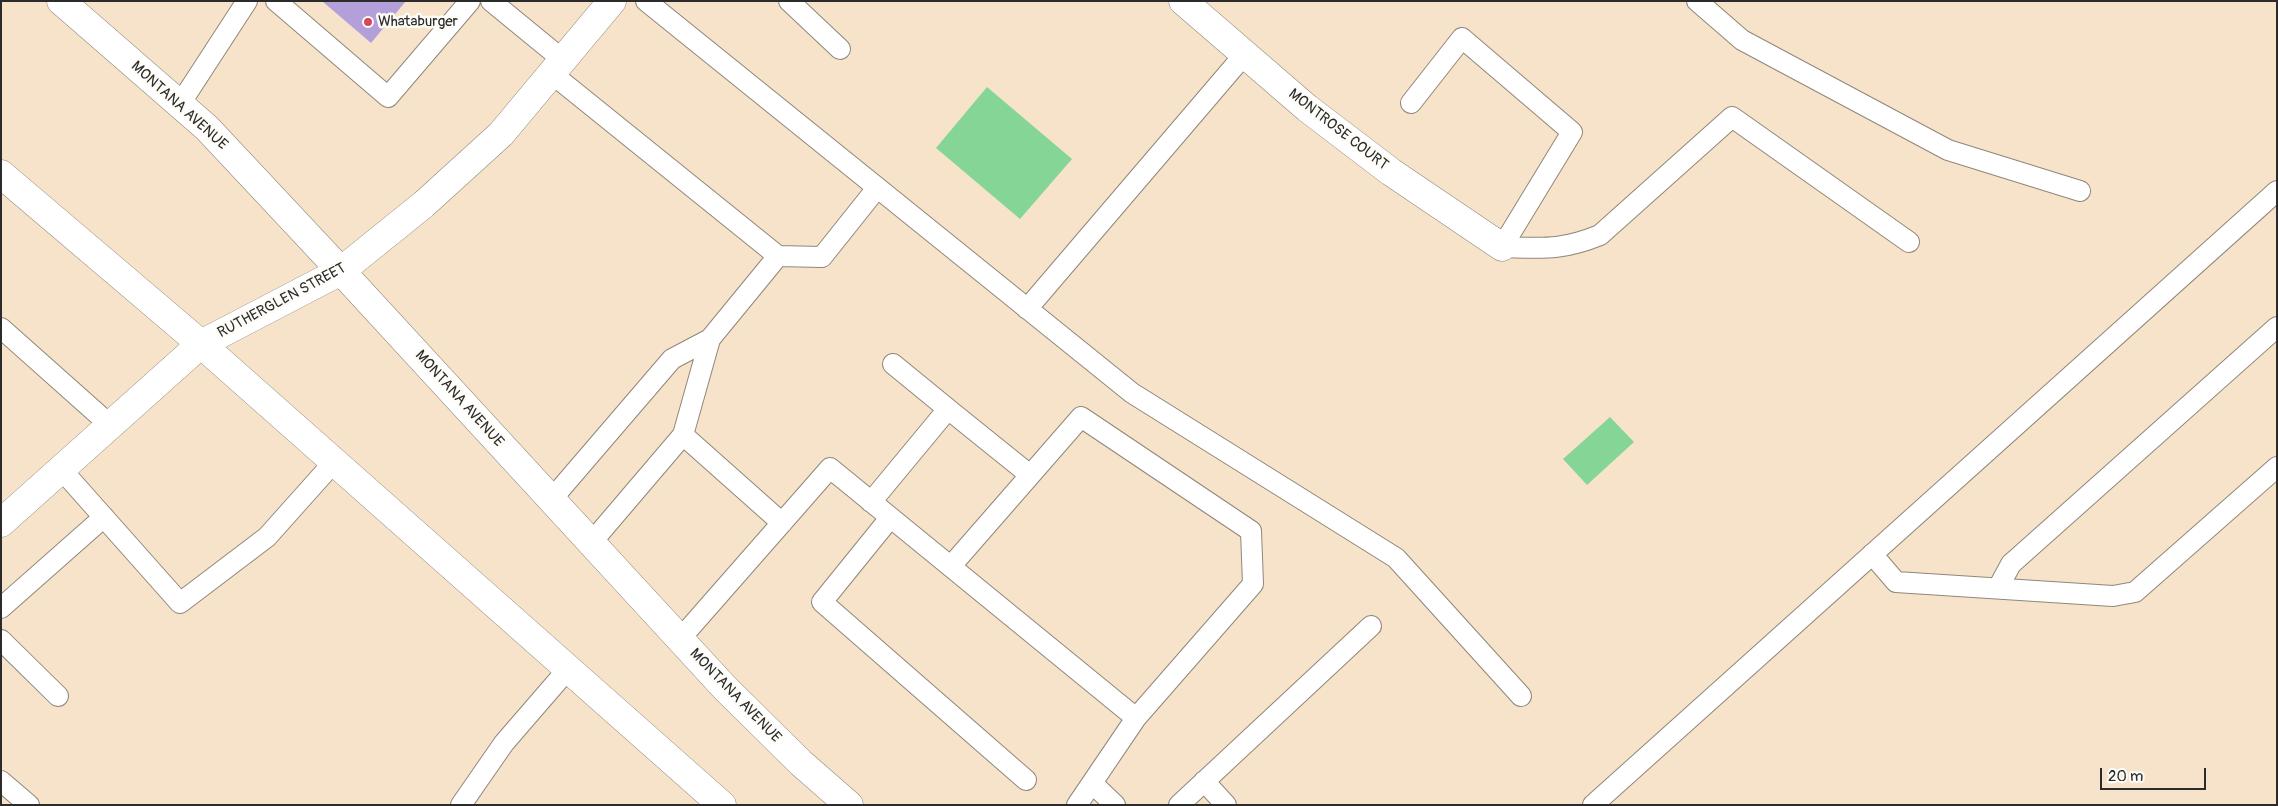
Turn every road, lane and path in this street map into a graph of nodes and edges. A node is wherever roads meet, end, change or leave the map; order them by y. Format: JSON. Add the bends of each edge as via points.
{"nodes":[{"id":1,"x":61,"y":1,"type":"edge"},
{"id":2,"x":247,"y":1,"type":"edge"},
{"id":3,"x":276,"y":1,"type":"edge"},
{"id":4,"x":470,"y":1,"type":"edge"},
{"id":5,"x":491,"y":1,"type":"edge"},
{"id":6,"x":612,"y":1,"type":"edge"},
{"id":7,"x":646,"y":1,"type":"edge"},
{"id":8,"x":788,"y":1,"type":"edge"},
{"id":9,"x":1183,"y":1,"type":"edge"},
{"id":10,"x":1697,"y":1,"type":"edge"},
{"id":11,"x":840,"y":49,"type":"dead end"},
{"id":12,"x":1244,"y":54,"type":"junction"},
{"id":13,"x":557,"y":67,"type":"junction"},
{"id":14,"x":1411,"y":103,"type":"dead end"},
{"id":15,"x":180,"y":104,"type":"junction"},
{"id":16,"x":1,"y":174,"type":"edge"},
{"id":17,"x":876,"y":188,"type":"junction"},
{"id":18,"x":2277,"y":190,"type":"edge"},
{"id":19,"x":2080,"y":191,"type":"dead end"},
{"id":20,"x":1909,"y":242,"type":"dead end"},
{"id":21,"x":1502,"y":247,"type":"junction"},
{"id":22,"x":778,"y":256,"type":"junction"},
{"id":23,"x":342,"y":271,"type":"junction"},
{"id":24,"x":1027,"y":309,"type":"junction"},
{"id":25,"x":2277,"y":327,"type":"edge"},
{"id":26,"x":1,"y":328,"type":"edge"},
{"id":27,"x":710,"y":339,"type":"junction"},
{"id":28,"x":201,"y":344,"type":"junction"},
{"id":29,"x":893,"y":364,"type":"dead end"},
{"id":30,"x":948,"y":409,"type":"junction"},
{"id":31,"x":110,"y":426,"type":"junction"},
{"id":32,"x":683,"y":435,"type":"junction"},
{"id":33,"x":334,"y":462,"type":"junction"},
{"id":34,"x":2277,"y":467,"type":"edge"},
{"id":35,"x":61,"y":469,"type":"junction"},
{"id":36,"x":1030,"y":475,"type":"junction"},
{"id":37,"x":551,"y":500,"type":"junction"},
{"id":38,"x":871,"y":502,"type":"junction"},
{"id":39,"x":104,"y":517,"type":"junction"},
{"id":40,"x":890,"y":518,"type":"junction"},
{"id":41,"x":1,"y":523,"type":"edge"},
{"id":42,"x":782,"y":523,"type":"junction"},
{"id":43,"x":591,"y":543,"type":"junction"},
{"id":44,"x":1872,"y":554,"type":"junction"},
{"id":45,"x":951,"y":566,"type":"junction"},
{"id":46,"x":1998,"y":588,"type":"junction"},
{"id":47,"x":1,"y":608,"type":"edge"},
{"id":48,"x":1371,"y":626,"type":"dead end"},
{"id":49,"x":680,"y":639,"type":"junction"},
{"id":50,"x":1,"y":640,"type":"edge"},
{"id":51,"x":568,"y":669,"type":"junction"},
{"id":52,"x":58,"y":696,"type":"dead end"},
{"id":53,"x":1521,"y":696,"type":"dead end"},
{"id":54,"x":1136,"y":718,"type":"junction"},
{"id":55,"x":1026,"y":780,"type":"dead end"},
{"id":56,"x":1204,"y":781,"type":"junction"},
{"id":57,"x":1,"y":782,"type":"edge"},
{"id":58,"x":1092,"y":783,"type":"junction"},
{"id":59,"x":28,"y":805,"type":"edge"},
{"id":60,"x":461,"y":805,"type":"edge"},
{"id":61,"x":722,"y":805,"type":"edge"},
{"id":62,"x":849,"y":805,"type":"edge"},
{"id":63,"x":1077,"y":805,"type":"edge"},
{"id":64,"x":1115,"y":805,"type":"edge"},
{"id":65,"x":1179,"y":805,"type":"edge"},
{"id":66,"x":1226,"y":805,"type":"edge"},
{"id":67,"x":1593,"y":805,"type":"edge"}],
"edges":[{"from":1,"to":15,"type":"main road","name":"MONTANA AVENUE"},
{"from":2,"to":15,"type":"lane"},
{"from":3,"to":4,"type":"lane","via":[[388,98]]},
{"from":5,"to":13,"type":"lane"},
{"from":6,"to":13,"type":"main road","name":"RUTHERGLEN STREET"},
{"from":7,"to":17,"type":"lane"},
{"from":8,"to":11,"type":"lane"},
{"from":9,"to":12,"type":"main road","name":"MONTROSE COURT"},
{"from":10,"to":19,"type":"lane","via":[[1742,40],[1948,150]]},
{"from":12,"to":21,"type":"main road","name":"MONTROSE COURT","via":[[1307,108],[1391,172]]},
{"from":12,"to":24,"type":"lane"},
{"from":13,"to":22,"type":"lane"},
{"from":13,"to":23,"type":"main road","name":"RUTHERGLEN STREET","via":[[501,134],[424,204]]},
{"from":14,"to":21,"type":"lane","via":[[1462,38],[1572,132]]},
{"from":15,"to":23,"type":"main road","name":"MONTANA AVENUE","via":[[207,128]]},
{"from":16,"to":28,"type":"main road"},
{"from":17,"to":22,"type":"lane","via":[[822,257]]},
{"from":17,"to":24,"type":"lane"},
{"from":18,"to":44,"type":"lane"},
{"from":20,"to":21,"type":"lane","via":[[1732,117],[1600,235],[1576,245],[1554,249]]},
{"from":22,"to":27,"type":"lane"},
{"from":23,"to":28,"type":"main road","name":"RUTHERGLEN STREET"},
{"from":23,"to":37,"type":"main road","name":"MONTANA AVENUE"},
{"from":24,"to":53,"type":"lane","via":[[1132,393],[1396,558]]},
{"from":25,"to":46,"type":"lane","via":[[2010,564]]},
{"from":26,"to":31,"type":"lane"},
{"from":27,"to":32,"type":"lane"},
{"from":27,"to":37,"type":"lane","via":[[672,359]]},
{"from":28,"to":31,"type":"main road","name":"RUTHERGLEN STREET"},
{"from":28,"to":33,"type":"main road"},
{"from":29,"to":30,"type":"lane"},
{"from":30,"to":36,"type":"lane"},
{"from":30,"to":38,"type":"lane"},
{"from":31,"to":35,"type":"main road","name":"RUTHERGLEN STREET"},
{"from":32,"to":42,"type":"lane"},
{"from":32,"to":43,"type":"lane"},
{"from":33,"to":39,"type":"lane","via":[[267,536],[180,603]]},
{"from":33,"to":51,"type":"main road"},
{"from":34,"to":46,"type":"lane","via":[[2135,592],[2113,596]]},
{"from":35,"to":39,"type":"lane"},
{"from":35,"to":41,"type":"main road","name":"RUTHERGLEN STREET"},
{"from":36,"to":45,"type":"lane"},
{"from":36,"to":54,"type":"lane","via":[[1081,417],[1251,531],[1252,584]]},
{"from":37,"to":43,"type":"main road","name":"MONTANA AVENUE"},
{"from":38,"to":40,"type":"lane"},
{"from":38,"to":42,"type":"lane","via":[[830,468]]},
{"from":39,"to":47,"type":"lane"},
{"from":40,"to":45,"type":"lane"},
{"from":40,"to":55,"type":"lane","via":[[822,602]]},
{"from":42,"to":49,"type":"lane"},
{"from":43,"to":49,"type":"main road","name":"MONTANA AVENUE"},
{"from":44,"to":46,"type":"lane","via":[[1896,582]]},
{"from":44,"to":67,"type":"lane"},
{"from":45,"to":54,"type":"lane"},
{"from":48,"to":56,"type":"lane"},
{"from":49,"to":62,"type":"main road","name":"MONTANA AVENUE","via":[[800,763]]},
{"from":50,"to":52,"type":"lane"},
{"from":51,"to":60,"type":"lane","via":[[504,743]]},
{"from":51,"to":61,"type":"main road"},
{"from":54,"to":58,"type":"lane"},
{"from":56,"to":65,"type":"lane"},
{"from":56,"to":66,"type":"lane"},
{"from":57,"to":59,"type":"lane"},
{"from":58,"to":63,"type":"lane"},
{"from":58,"to":64,"type":"lane"}]}
